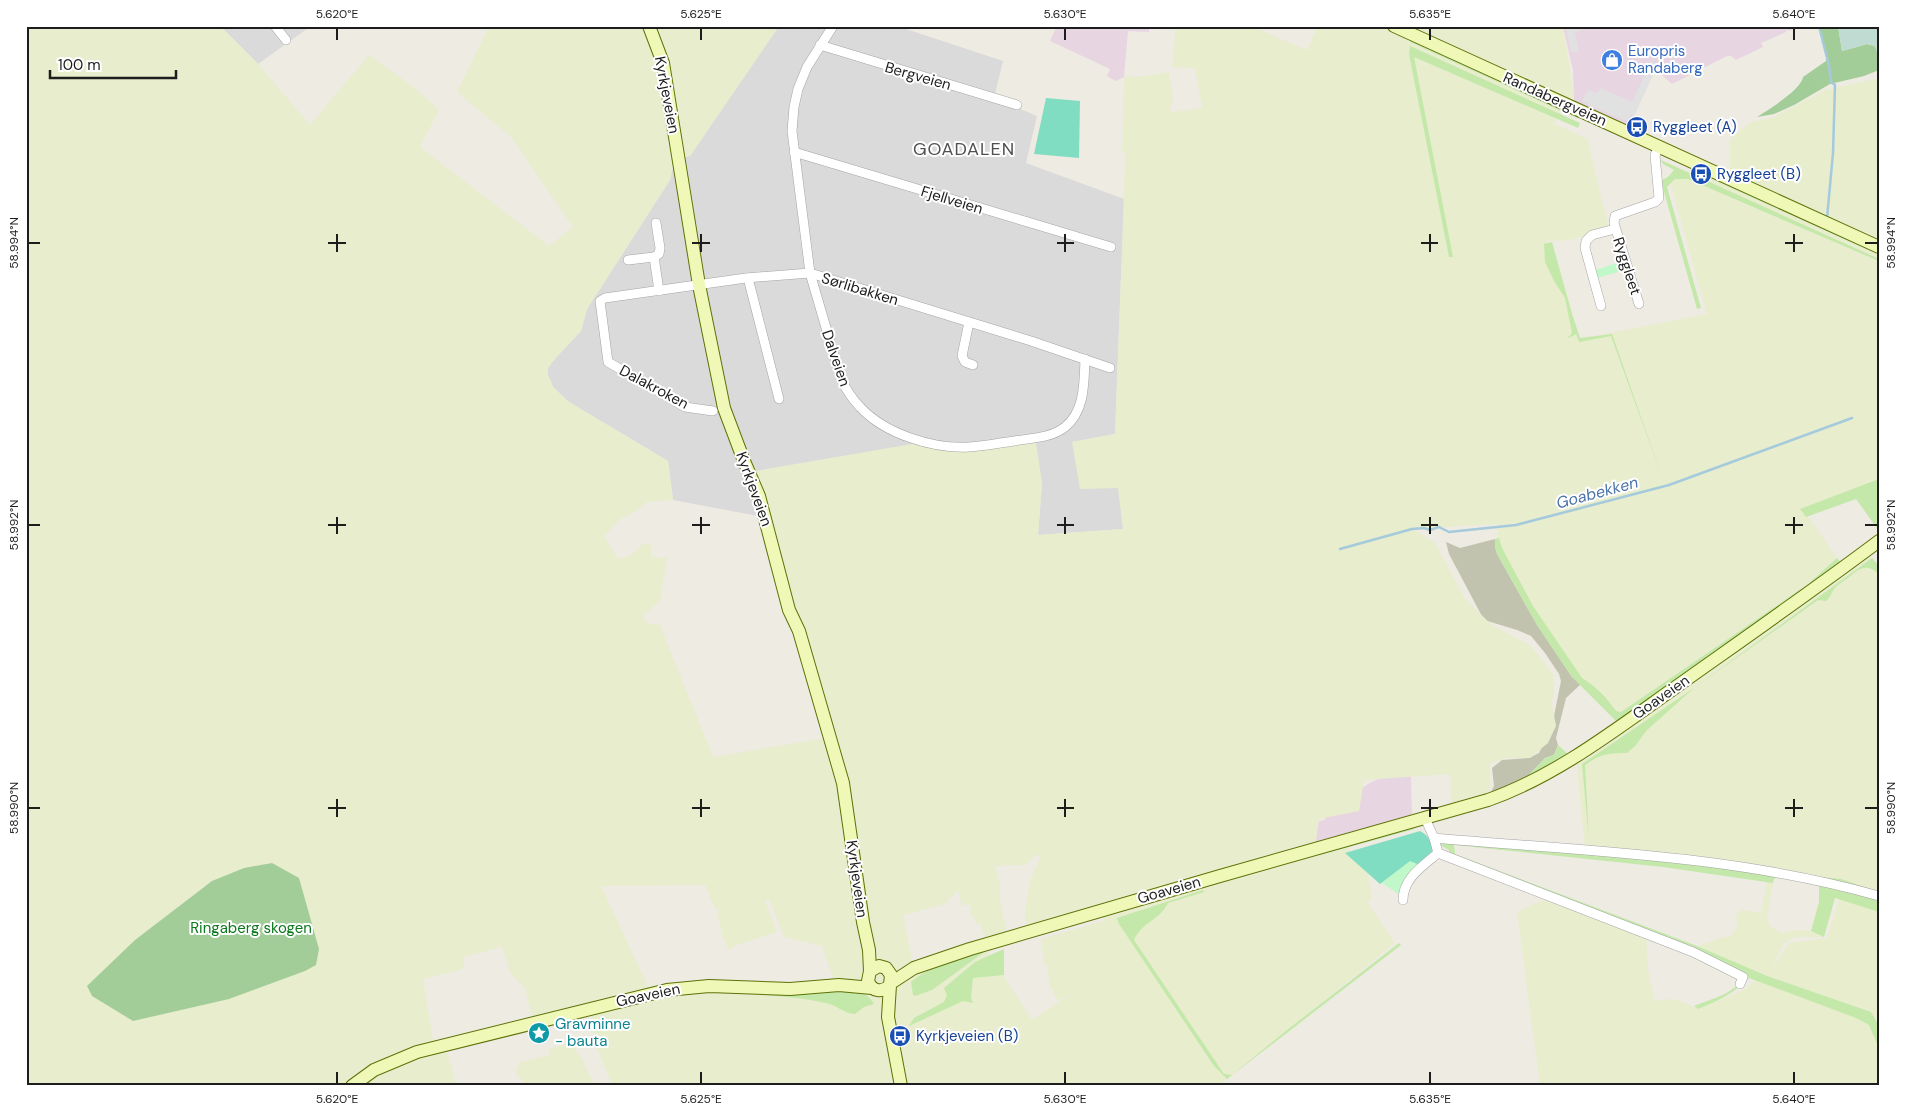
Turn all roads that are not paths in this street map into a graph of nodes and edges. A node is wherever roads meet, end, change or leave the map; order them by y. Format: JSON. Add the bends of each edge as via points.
{"nodes":[{"id":1,"x":275,"y":26,"type":"edge"},
{"id":2,"x":649,"y":26,"type":"edge"},
{"id":3,"x":833,"y":26,"type":"edge"},
{"id":4,"x":1394,"y":26,"type":"edge"},
{"id":5,"x":286,"y":40,"type":"dead end"},
{"id":6,"x":820,"y":46,"type":"junction"},
{"id":7,"x":1017,"y":105,"type":"dead end"},
{"id":8,"x":1659,"y":146,"type":"junction"},
{"id":9,"x":794,"y":152,"type":"junction"},
{"id":10,"x":656,"y":223,"type":"dead end"},
{"id":11,"x":1615,"y":229,"type":"junction"},
{"id":12,"x":1112,"y":247,"type":"dead end"},
{"id":13,"x":1879,"y":247,"type":"edge"},
{"id":14,"x":654,"y":258,"type":"junction"},
{"id":15,"x":628,"y":260,"type":"dead end"},
{"id":16,"x":810,"y":273,"type":"junction"},
{"id":17,"x":748,"y":278,"type":"junction"},
{"id":18,"x":699,"y":285,"type":"junction"},
{"id":19,"x":659,"y":290,"type":"junction"},
{"id":20,"x":1639,"y":304,"type":"dead end"},
{"id":21,"x":1602,"y":306,"type":"dead end"},
{"id":22,"x":968,"y":322,"type":"junction"},
{"id":23,"x":1085,"y":359,"type":"junction"},
{"id":24,"x":973,"y":365,"type":"dead end"},
{"id":25,"x":1110,"y":368,"type":"dead end"},
{"id":26,"x":779,"y":399,"type":"dead end"},
{"id":27,"x":713,"y":411,"type":"dead end"},
{"id":28,"x":1879,"y":541,"type":"edge"},
{"id":29,"x":1425,"y":818,"type":"junction"},
{"id":30,"x":1434,"y":838,"type":"junction"},
{"id":31,"x":1438,"y":853,"type":"junction"},
{"id":32,"x":1879,"y":896,"type":"edge"},
{"id":33,"x":1403,"y":900,"type":"dead end"},
{"id":34,"x":869,"y":950,"type":"junction"},
{"id":35,"x":884,"y":968,"type":"junction"},
{"id":36,"x":914,"y":968,"type":"junction"},
{"id":37,"x":869,"y":972,"type":"junction"},
{"id":38,"x":890,"y":984,"type":"junction"},
{"id":39,"x":1740,"y":984,"type":"dead end"},
{"id":40,"x":839,"y":986,"type":"junction"},
{"id":41,"x":873,"y":989,"type":"junction"},
{"id":42,"x":888,"y":1017,"type":"junction"},
{"id":43,"x":352,"y":1086,"type":"edge"},
{"id":44,"x":901,"y":1086,"type":"edge"}],
"edges":[{"from":1,"to":5,"type":"street"},
{"from":2,"to":18,"type":"main road","name":"Kyrkjeveien","via":[[663,63]]},
{"from":3,"to":6,"type":"street","name":"Dalveien"},
{"from":4,"to":8,"type":"main road","name":"Randabergveien"},
{"from":6,"to":7,"type":"street","name":"Bergveien"},
{"from":6,"to":9,"type":"street","name":"Dalveien","via":[[798,89],[792,131]]},
{"from":8,"to":11,"type":"street","name":"Ryggleet","via":[[1655,155],[1659,198],[1615,216]]},
{"from":8,"to":13,"type":"main road","name":"Randabergveien"},
{"from":9,"to":12,"type":"street","name":"Fjellveien"},
{"from":9,"to":16,"type":"street","name":"Dalveien"},
{"from":10,"to":14,"type":"street","via":[[660,248]]},
{"from":11,"to":20,"type":"street","name":"Ryggleet"},
{"from":11,"to":21,"type":"street","name":"Ryggleet","via":[[1592,235],[1586,240],[1585,248]]},
{"from":14,"to":15,"type":"street"},
{"from":14,"to":19,"type":"street"},
{"from":16,"to":17,"type":"street","name":"Sørlibakken"},
{"from":16,"to":22,"type":"street","name":"Sørlibakken"},
{"from":16,"to":23,"type":"street","name":"Dalveien","via":[[841,379],[850,395],[878,422],[918,440],[968,447],[1051,435],[1066,427],[1076,413],[1082,397]]},
{"from":17,"to":18,"type":"street","name":"Sørlibakken"},
{"from":17,"to":26,"type":"street"},
{"from":18,"to":19,"type":"street","name":"Dalakroken"},
{"from":18,"to":34,"type":"main road","name":"Kyrkjeveien","via":[[724,408],[759,496],[789,610],[800,631],[840,770]]},
{"from":19,"to":27,"type":"street","name":"Dalakroken","via":[[600,301],[608,362],[685,407]]},
{"from":22,"to":23,"type":"street","name":"Sørlibakken"},
{"from":22,"to":24,"type":"street","via":[[962,356],[965,362]]},
{"from":23,"to":25,"type":"street","name":"Sørlibakken"},
{"from":28,"to":29,"type":"main road","name":"Goaveien","via":[[1605,737],[1532,782],[1502,795]]},
{"from":29,"to":30,"type":"street"},
{"from":29,"to":36,"type":"main road","name":"Goaveien","via":[[1038,928]]},
{"from":30,"to":31,"type":"street"},
{"from":30,"to":32,"type":"street","via":[[1734,866],[1817,880]]},
{"from":31,"to":33,"type":"street","via":[[1408,881],[1403,889]]},
{"from":31,"to":39,"type":"street","via":[[1693,952],[1743,977]]},
{"from":34,"to":35,"type":"main road","name":"Kyrkjeveien"},
{"from":34,"to":37,"type":"main road","name":"Kyrkjeveien"},
{"from":35,"to":36,"type":"main road","name":"Goaveien"},
{"from":35,"to":37,"type":"main road","name":"Goaveien","via":[[875,967]]},
{"from":35,"to":38,"type":"main road","via":[[891,975]]},
{"from":36,"to":38,"type":"main road","name":"Goaveien"},
{"from":37,"to":40,"type":"main road","name":"Goaveien"},
{"from":37,"to":41,"type":"main road","via":[[868,981]]},
{"from":38,"to":41,"type":"main road","name":"Goaveien","via":[[883,990]]},
{"from":38,"to":42,"type":"main road"},
{"from":40,"to":41,"type":"main road","name":"Goaveien"},
{"from":40,"to":43,"type":"main road","name":"Goaveien","via":[[797,989],[709,986],[667,990],[417,1052],[374,1070]]},
{"from":41,"to":42,"type":"main road"},
{"from":42,"to":44,"type":"main road"}]}
